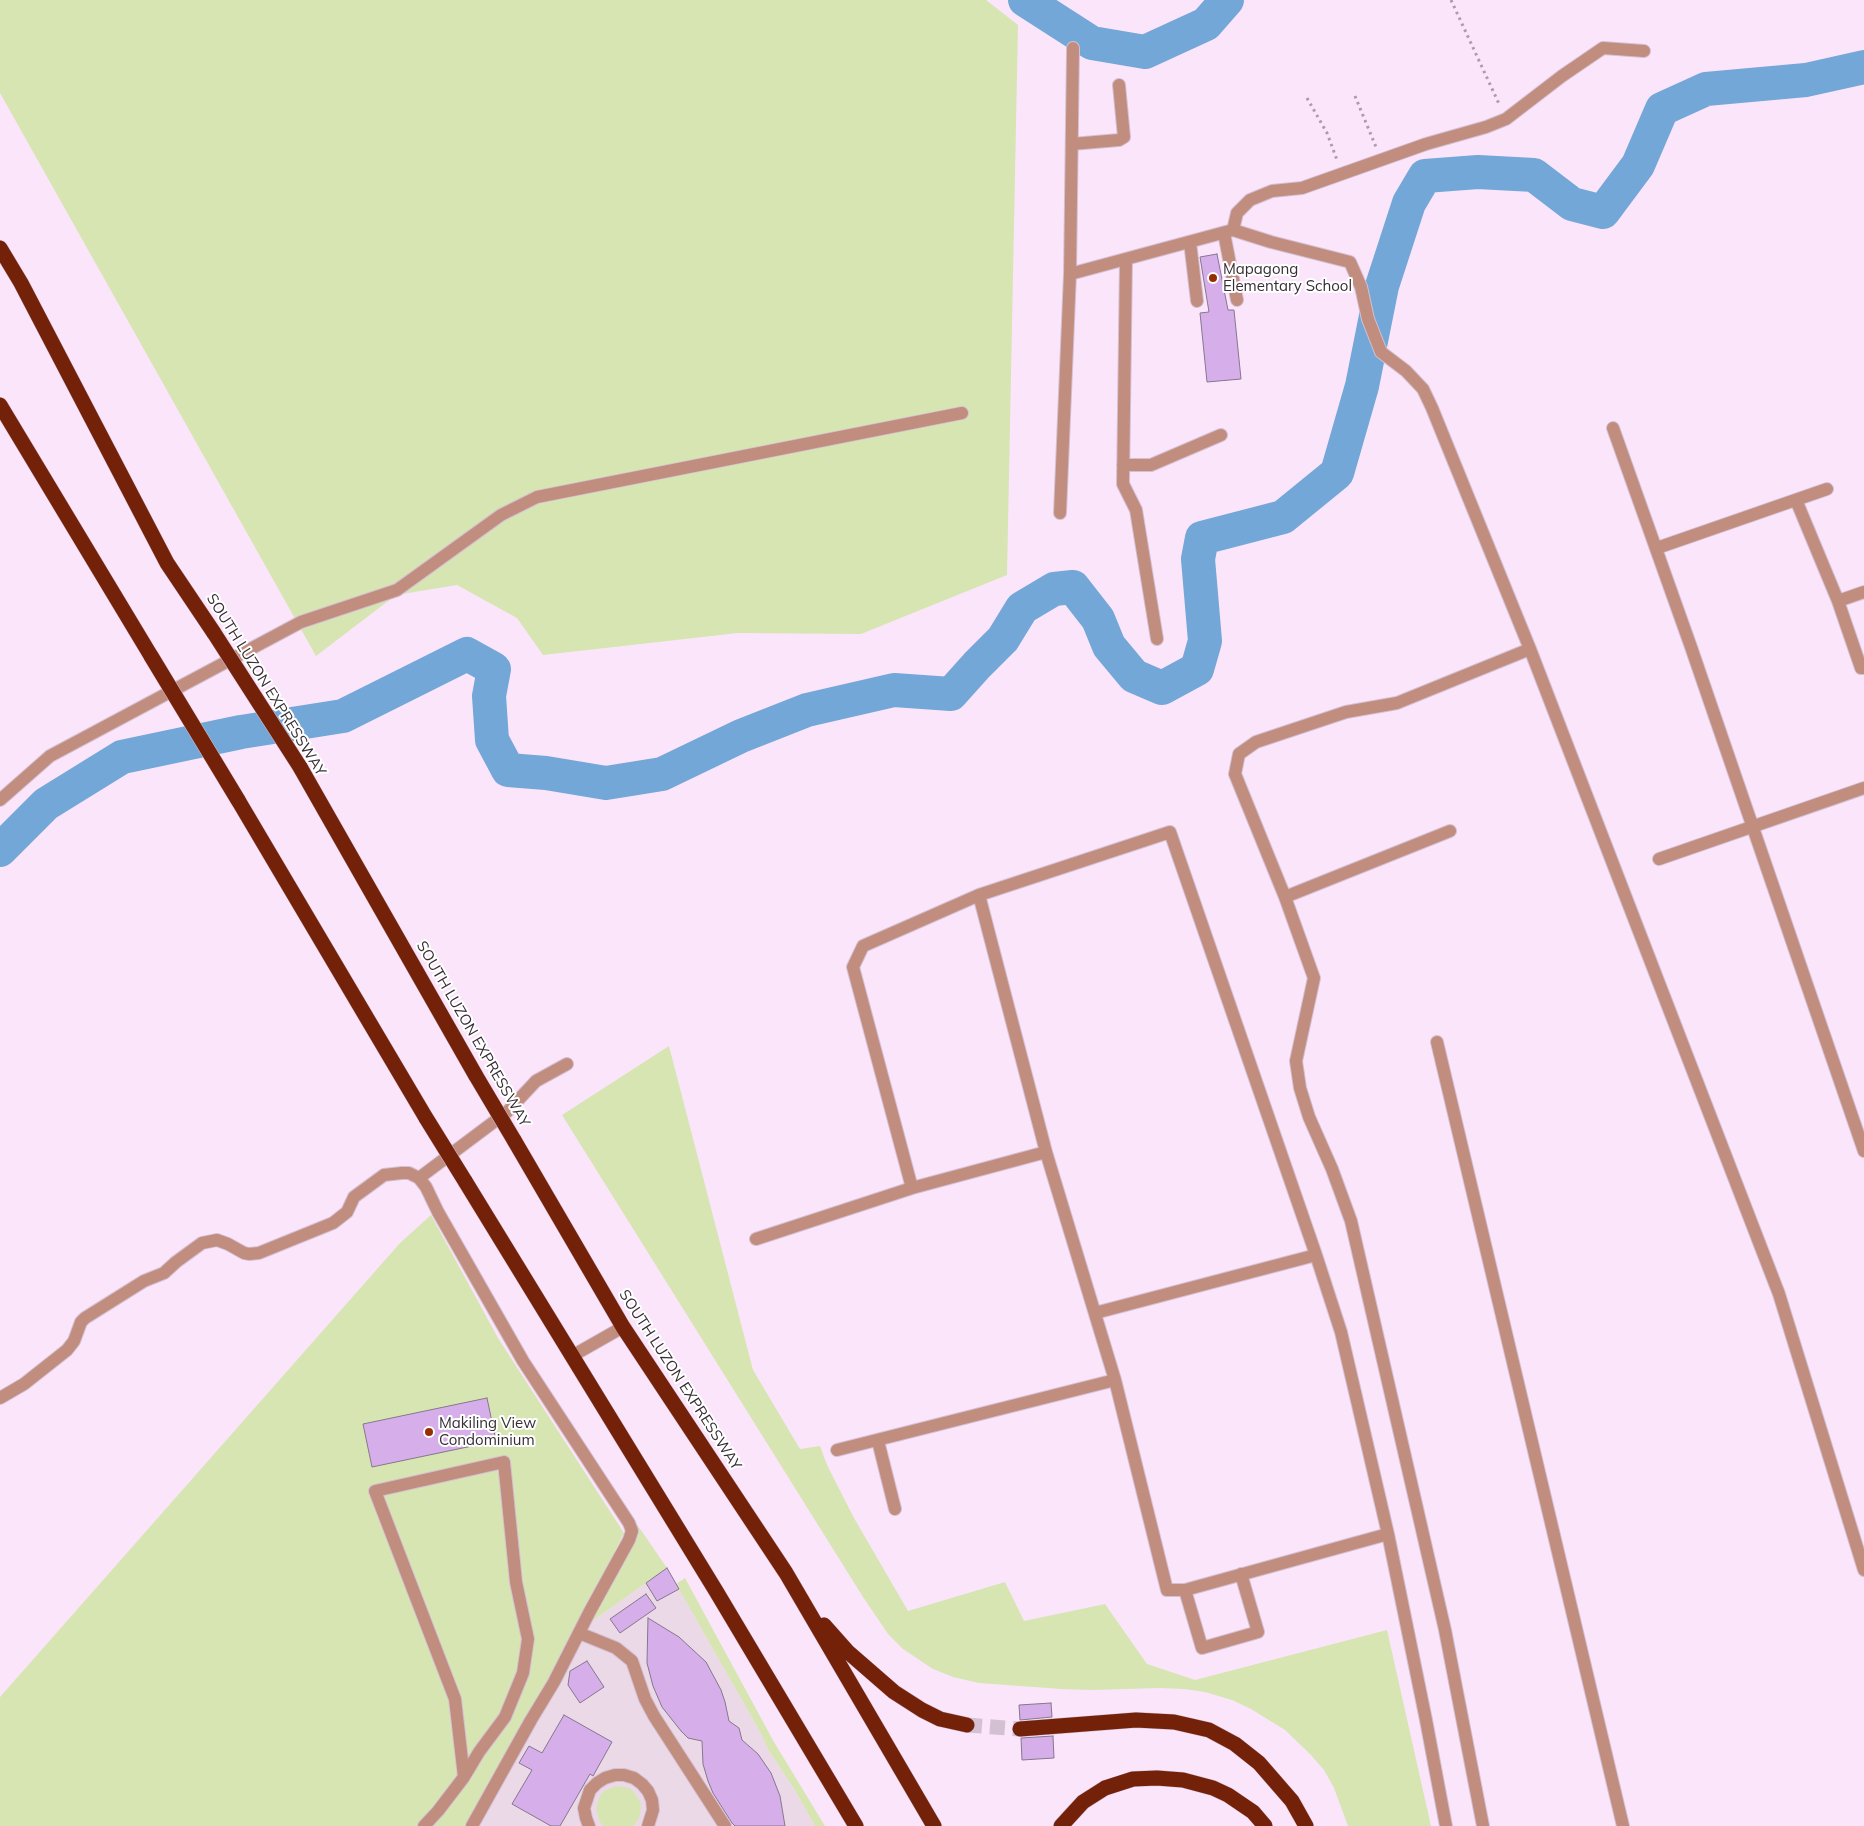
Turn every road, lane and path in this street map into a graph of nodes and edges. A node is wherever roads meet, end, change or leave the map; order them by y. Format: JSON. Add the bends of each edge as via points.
{"nodes":[{"id":1,"x":1451,"y":0,"type":"edge"},
{"id":2,"x":1073,"y":48,"type":"dead end"},
{"id":3,"x":1644,"y":51,"type":"dead end"},
{"id":4,"x":1119,"y":85,"type":"dead end"},
{"id":5,"x":1355,"y":96,"type":"dead end"},
{"id":6,"x":1307,"y":98,"type":"dead end"},
{"id":7,"x":1506,"y":118,"type":"junction"},
{"id":8,"x":1072,"y":144,"type":"junction"},
{"id":9,"x":1381,"y":160,"type":"junction"},
{"id":10,"x":1342,"y":174,"type":"junction"},
{"id":11,"x":1229,"y":232,"type":"junction"},
{"id":12,"x":1190,"y":242,"type":"junction"},
{"id":13,"x":0,"y":248,"type":"edge"},
{"id":14,"x":1126,"y":259,"type":"junction"},
{"id":15,"x":1070,"y":274,"type":"junction"},
{"id":16,"x":1237,"y":300,"type":"dead end"},
{"id":17,"x":1197,"y":302,"type":"dead end"},
{"id":18,"x":0,"y":405,"type":"edge"},
{"id":19,"x":962,"y":413,"type":"dead end"},
{"id":20,"x":1612,"y":428,"type":"dead end"},
{"id":21,"x":1221,"y":435,"type":"dead end"},
{"id":22,"x":1123,"y":465,"type":"junction"},
{"id":23,"x":1827,"y":490,"type":"dead end"},
{"id":24,"x":1796,"y":500,"type":"junction"},
{"id":25,"x":1060,"y":513,"type":"dead end"},
{"id":26,"x":1657,"y":548,"type":"junction"},
{"id":27,"x":1864,"y":592,"type":"edge"},
{"id":28,"x":1838,"y":602,"type":"junction"},
{"id":29,"x":1158,"y":639,"type":"dead end"},
{"id":30,"x":1530,"y":649,"type":"junction"},
{"id":31,"x":1864,"y":668,"type":"edge"},
{"id":32,"x":1864,"y":788,"type":"edge"},
{"id":33,"x":0,"y":800,"type":"edge"},
{"id":34,"x":1753,"y":827,"type":"junction"},
{"id":35,"x":1450,"y":830,"type":"dead end"},
{"id":36,"x":1659,"y":858,"type":"dead end"},
{"id":37,"x":979,"y":895,"type":"junction"},
{"id":38,"x":1285,"y":897,"type":"junction"},
{"id":39,"x":1437,"y":1042,"type":"dead end"},
{"id":40,"x":567,"y":1064,"type":"dead end"},
{"id":41,"x":1864,"y":1151,"type":"edge"},
{"id":42,"x":1046,"y":1152,"type":"junction"},
{"id":43,"x":418,"y":1178,"type":"junction"},
{"id":44,"x":912,"y":1188,"type":"junction"},
{"id":45,"x":756,"y":1240,"type":"dead end"},
{"id":46,"x":1316,"y":1255,"type":"junction"},
{"id":47,"x":1095,"y":1313,"type":"junction"},
{"id":48,"x":622,"y":1327,"type":"junction"},
{"id":49,"x":572,"y":1356,"type":"junction"},
{"id":50,"x":1115,"y":1380,"type":"junction"},
{"id":51,"x":0,"y":1398,"type":"edge"},
{"id":52,"x":878,"y":1440,"type":"junction"},
{"id":53,"x":838,"y":1450,"type":"dead end"},
{"id":54,"x":896,"y":1509,"type":"dead end"},
{"id":55,"x":1388,"y":1534,"type":"junction"},
{"id":56,"x":1864,"y":1570,"type":"edge"},
{"id":57,"x":786,"y":1573,"type":"junction"},
{"id":58,"x":1241,"y":1574,"type":"junction"},
{"id":59,"x":1185,"y":1590,"type":"junction"},
{"id":60,"x":579,"y":1632,"type":"junction"},
{"id":61,"x":966,"y":1725,"type":"tunnel mouth"},
{"id":62,"x":1020,"y":1729,"type":"tunnel mouth"},
{"id":63,"x":464,"y":1777,"type":"junction"},
{"id":64,"x":424,"y":1826,"type":"edge"},
{"id":65,"x":472,"y":1826,"type":"edge"},
{"id":66,"x":589,"y":1826,"type":"edge"},
{"id":67,"x":648,"y":1826,"type":"edge"},
{"id":68,"x":726,"y":1826,"type":"edge"},
{"id":69,"x":856,"y":1826,"type":"edge"},
{"id":70,"x":934,"y":1826,"type":"edge"},
{"id":71,"x":1061,"y":1826,"type":"edge"},
{"id":72,"x":1265,"y":1826,"type":"edge"},
{"id":73,"x":1306,"y":1826,"type":"edge"},
{"id":74,"x":1446,"y":1826,"type":"edge"},
{"id":75,"x":1483,"y":1826,"type":"edge"},
{"id":76,"x":1623,"y":1826,"type":"edge"}],
"edges":[{"from":1,"to":7,"type":"path"},
{"from":2,"to":8,"type":"street"},
{"from":3,"to":7,"type":"street","via":[[1603,48]]},
{"from":4,"to":8,"type":"street","via":[[1124,136],[1119,140]]},
{"from":5,"to":9,"type":"path"},
{"from":6,"to":10,"type":"path","via":[[1327,132]]},
{"from":7,"to":9,"type":"street"},
{"from":8,"to":15,"type":"street"},
{"from":9,"to":10,"type":"street"},
{"from":10,"to":11,"type":"street","via":[[1302,188],[1272,191],[1250,200],[1237,213]]},
{"from":11,"to":12,"type":"street"},
{"from":11,"to":16,"type":"street"},
{"from":11,"to":30,"type":"street","via":[[1350,262],[1381,352],[1406,371],[1422,389],[1432,408]]},
{"from":12,"to":14,"type":"street"},
{"from":12,"to":17,"type":"street"},
{"from":13,"to":48,"type":"highway","name":"SOUTH LUZON EXPRESSWAY","bridge":true,"via":[[168,563],[300,767]]},
{"from":14,"to":15,"type":"street"},
{"from":14,"to":22,"type":"street"},
{"from":15,"to":25,"type":"street"},
{"from":18,"to":49,"type":"highway","bridge":true},
{"from":19,"to":33,"type":"street","via":[[537,497],[501,515],[397,590],[301,622],[50,756]]},
{"from":20,"to":26,"type":"street"},
{"from":21,"to":22,"type":"street","via":[[1151,465]]},
{"from":22,"to":29,"type":"street","via":[[1123,484],[1136,510]]},
{"from":23,"to":24,"type":"street"},
{"from":24,"to":26,"type":"street"},
{"from":24,"to":28,"type":"street"},
{"from":26,"to":34,"type":"street"},
{"from":27,"to":28,"type":"street"},
{"from":28,"to":31,"type":"street","via":[[1861,668]]},
{"from":30,"to":38,"type":"street","via":[[1397,703],[1346,712],[1256,742],[1239,754],[1236,774]]},
{"from":30,"to":56,"type":"street","via":[[1779,1294]]},
{"from":32,"to":34,"type":"street"},
{"from":34,"to":36,"type":"street"},
{"from":34,"to":41,"type":"street"},
{"from":35,"to":38,"type":"street"},
{"from":37,"to":42,"type":"street"},
{"from":37,"to":44,"type":"street","via":[[863,946],[853,967]]},
{"from":37,"to":46,"type":"street","via":[[1170,832]]},
{"from":38,"to":75,"type":"street","via":[[1314,978],[1296,1062],[1300,1088],[1351,1221],[1445,1630]]},
{"from":39,"to":76,"type":"street"},
{"from":40,"to":43,"type":"street","via":[[536,1081],[507,1112]]},
{"from":42,"to":44,"type":"street"},
{"from":42,"to":47,"type":"street"},
{"from":43,"to":51,"type":"street","via":[[402,1173],[384,1175],[354,1196],[347,1212],[333,1223],[259,1253],[250,1254],[217,1240],[202,1243],[164,1273],[144,1281],[85,1318],[67,1350],[24,1384]]},
{"from":43,"to":60,"type":"street","via":[[523,1360],[631,1528],[629,1540]]},
{"from":44,"to":45,"type":"street"},
{"from":46,"to":47,"type":"street"},
{"from":46,"to":55,"type":"street","via":[[1340,1332]]},
{"from":47,"to":50,"type":"street"},
{"from":48,"to":49,"type":"street"},
{"from":48,"to":57,"type":"highway","name":"SOUTH LUZON EXPRESSWAY"},
{"from":49,"to":69,"type":"highway"},
{"from":50,"to":52,"type":"street"},
{"from":50,"to":59,"type":"street","via":[[1167,1590]]},
{"from":52,"to":53,"type":"street"},
{"from":52,"to":54,"type":"street"},
{"from":55,"to":58,"type":"street"},
{"from":55,"to":74,"type":"street"},
{"from":57,"to":61,"type":"highway","via":[[819,1620],[848,1652],[894,1692],[940,1719]]},
{"from":57,"to":70,"type":"highway","name":"SOUTH LUZON EXPRESSWAY"},
{"from":58,"to":59,"type":"street"},
{"from":58,"to":59,"type":"street","via":[[1258,1632],[1202,1648]]},
{"from":60,"to":65,"type":"street"},
{"from":60,"to":68,"type":"street","via":[[616,1648],[632,1662],[654,1716]]},
{"from":62,"to":73,"type":"highway","via":[[1136,1720],[1174,1722],[1209,1730],[1235,1744],[1259,1763],[1292,1801]]},
{"from":63,"to":63,"type":"street","via":[[505,1717],[523,1673],[528,1639],[516,1582],[504,1462],[374,1491],[455,1699]]},
{"from":63,"to":64,"type":"street"},
{"from":66,"to":67,"type":"street","via":[[584,1808],[590,1790],[605,1778],[624,1775],[634,1778],[648,1791],[653,1810]]},
{"from":71,"to":72,"type":"highway","via":[[1083,1802],[1105,1788],[1133,1779],[1157,1778],[1183,1780],[1213,1788],[1247,1807]]}]}
